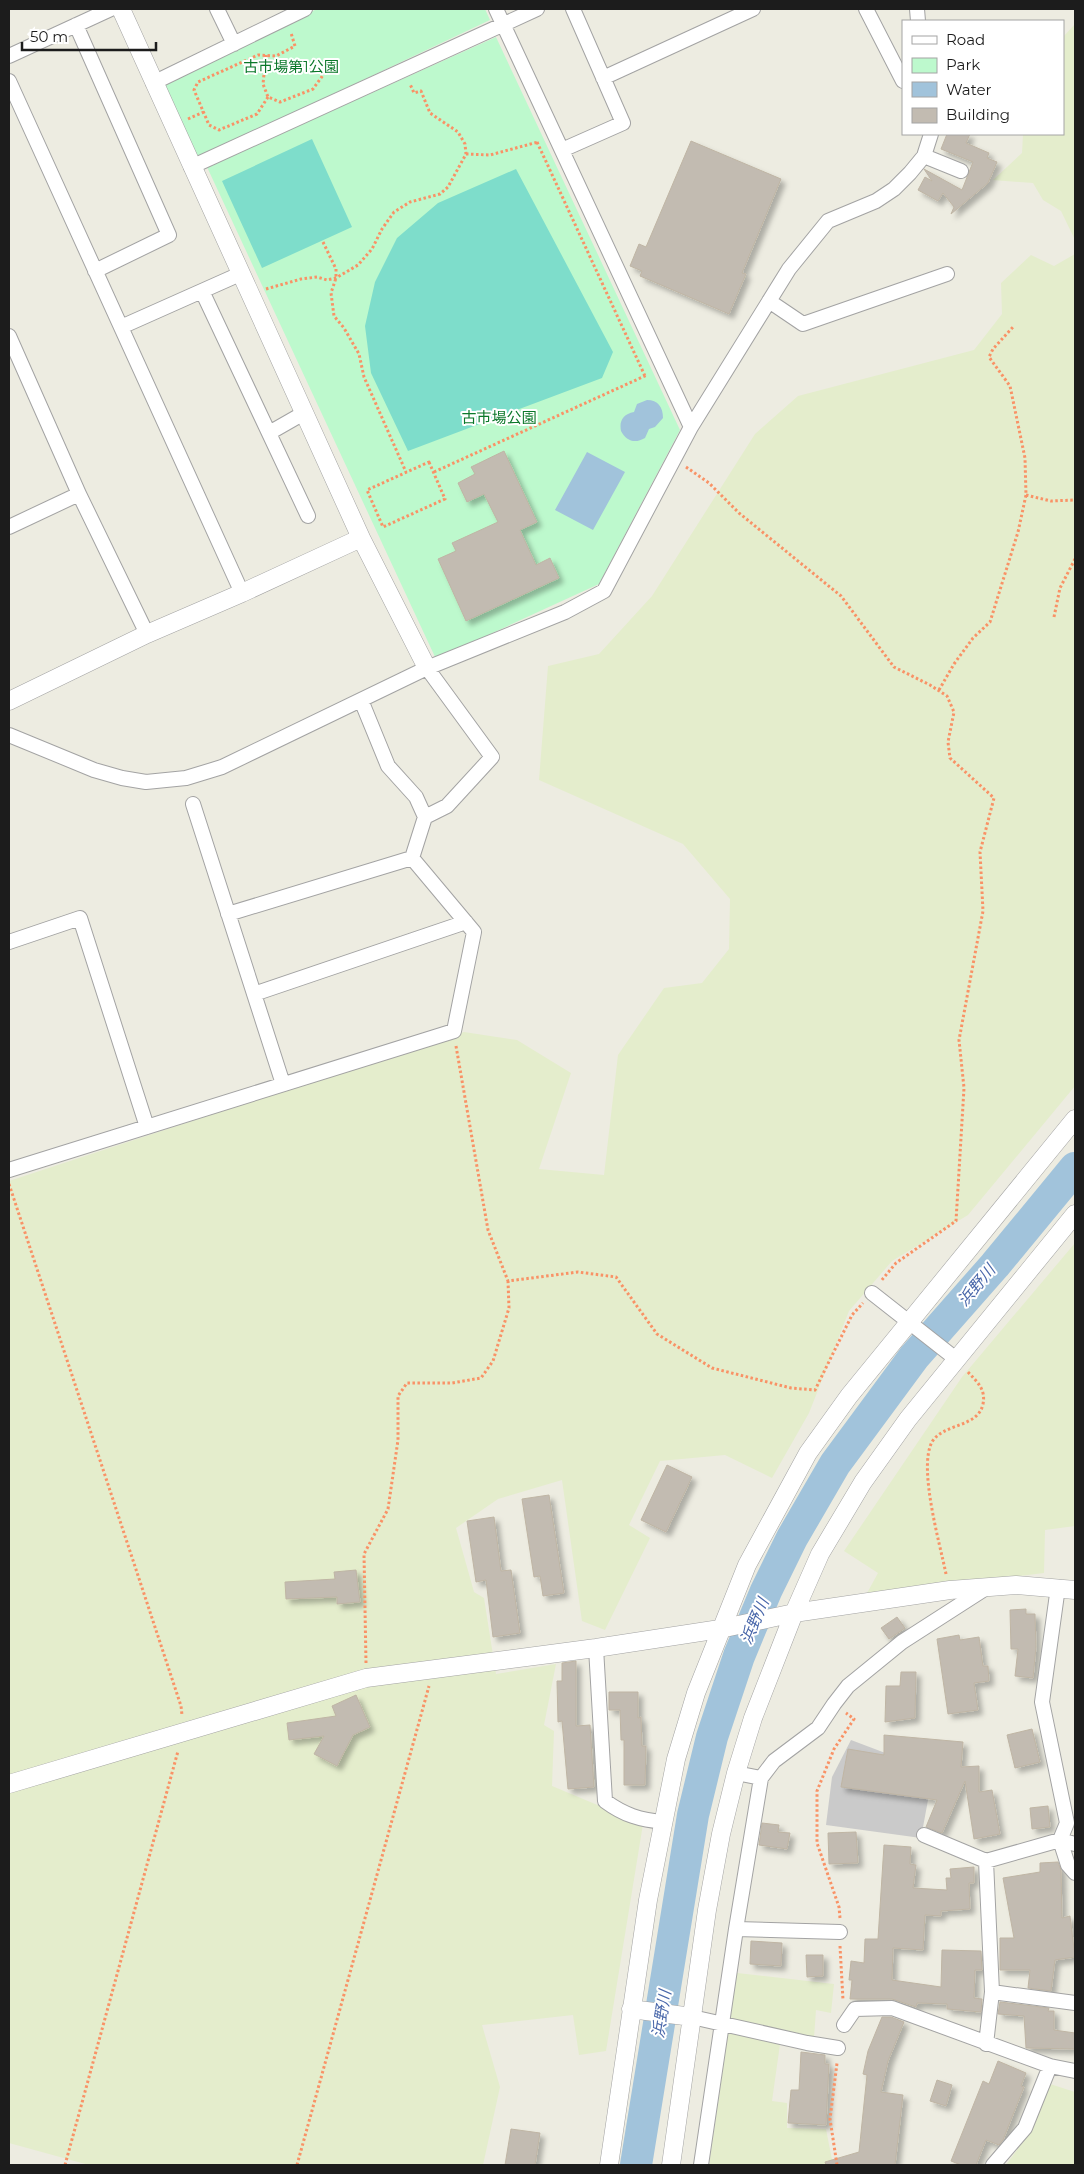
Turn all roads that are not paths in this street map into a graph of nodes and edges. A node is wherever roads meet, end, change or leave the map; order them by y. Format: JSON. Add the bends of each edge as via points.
{"nodes":[{"id":1,"x":111,"y":9,"type":"edge"},
{"id":2,"x":121,"y":9,"type":"edge"},
{"id":3,"x":217,"y":9,"type":"edge"},
{"id":4,"x":305,"y":9,"type":"edge"},
{"id":5,"x":496,"y":9,"type":"edge"},
{"id":6,"x":537,"y":9,"type":"edge"},
{"id":7,"x":573,"y":9,"type":"edge"},
{"id":8,"x":753,"y":9,"type":"edge"},
{"id":9,"x":866,"y":9,"type":"edge"},
{"id":10,"x":503,"y":24,"type":"junction"},
{"id":11,"x":76,"y":25,"type":"junction"},
{"id":12,"x":234,"y":44,"type":"junction"},
{"id":13,"x":9,"y":56,"type":"edge"},
{"id":14,"x":603,"y":78,"type":"junction"},
{"id":15,"x":902,"y":79,"type":"edge"},
{"id":16,"x":9,"y":81,"type":"edge"},
{"id":17,"x":153,"y":83,"type":"junction"},
{"id":18,"x":930,"y":135,"type":"edge"},
{"id":19,"x":562,"y":150,"type":"junction"},
{"id":20,"x":924,"y":156,"type":"junction"},
{"id":21,"x":191,"y":167,"type":"junction"},
{"id":22,"x":961,"y":171,"type":"dead end"},
{"id":23,"x":95,"y":271,"type":"junction"},
{"id":24,"x":240,"y":274,"type":"junction"},
{"id":25,"x":947,"y":274,"type":"dead end"},
{"id":26,"x":202,"y":291,"type":"junction"},
{"id":27,"x":769,"y":301,"type":"junction"},
{"id":28,"x":121,"y":327,"type":"junction"},
{"id":29,"x":9,"y":336,"type":"edge"},
{"id":30,"x":304,"y":413,"type":"junction"},
{"id":31,"x":691,"y":427,"type":"junction"},
{"id":32,"x":269,"y":433,"type":"junction"},
{"id":33,"x":79,"y":494,"type":"junction"},
{"id":34,"x":308,"y":516,"type":"dead end"},
{"id":35,"x":9,"y":527,"type":"edge"},
{"id":36,"x":361,"y":538,"type":"junction"},
{"id":37,"x":242,"y":593,"type":"junction"},
{"id":38,"x":147,"y":634,"type":"junction"},
{"id":39,"x":427,"y":668,"type":"junction"},
{"id":40,"x":360,"y":700,"type":"junction"},
{"id":41,"x":9,"y":701,"type":"edge"},
{"id":42,"x":9,"y":735,"type":"edge"},
{"id":43,"x":193,"y":804,"type":"dead end"},
{"id":44,"x":425,"y":817,"type":"junction"},
{"id":45,"x":412,"y":858,"type":"junction"},
{"id":46,"x":228,"y":914,"type":"junction"},
{"id":47,"x":466,"y":922,"type":"junction"},
{"id":48,"x":9,"y":942,"type":"edge"},
{"id":49,"x":254,"y":994,"type":"junction"},
{"id":50,"x":283,"y":1084,"type":"junction"},
{"id":51,"x":1075,"y":1119,"type":"edge"},
{"id":52,"x":147,"y":1127,"type":"junction"},
{"id":53,"x":9,"y":1170,"type":"edge"},
{"id":54,"x":1075,"y":1214,"type":"edge"},
{"id":55,"x":872,"y":1293,"type":"road end"},
{"id":56,"x":908,"y":1322,"type":"junction"},
{"id":57,"x":956,"y":1359,"type":"junction"},
{"id":58,"x":989,"y":1586,"type":"junction"},
{"id":59,"x":1067,"y":1588,"type":"edge"},
{"id":60,"x":794,"y":1613,"type":"junction"},
{"id":61,"x":720,"y":1629,"type":"junction"},
{"id":62,"x":596,"y":1648,"type":"junction"},
{"id":63,"x":736,"y":1773,"type":"junction"},
{"id":64,"x":761,"y":1778,"type":"junction"},
{"id":65,"x":9,"y":1784,"type":"edge"},
{"id":66,"x":664,"y":1822,"type":"junction"},
{"id":67,"x":924,"y":1835,"type":"dead end"},
{"id":68,"x":1060,"y":1840,"type":"junction"},
{"id":69,"x":1075,"y":1844,"type":"edge"},
{"id":70,"x":986,"y":1862,"type":"junction"},
{"id":71,"x":1075,"y":1873,"type":"edge"},
{"id":72,"x":736,"y":1929,"type":"junction"},
{"id":73,"x":840,"y":1932,"type":"dead end"},
{"id":74,"x":992,"y":1992,"type":"junction"},
{"id":75,"x":1075,"y":2003,"type":"edge"},
{"id":76,"x":631,"y":2009,"type":"junction"},
{"id":77,"x":692,"y":2017,"type":"junction"},
{"id":78,"x":722,"y":2023,"type":"junction"},
{"id":79,"x":844,"y":2025,"type":"dead end"},
{"id":80,"x":986,"y":2044,"type":"junction"},
{"id":81,"x":838,"y":2048,"type":"dead end"},
{"id":82,"x":1050,"y":2066,"type":"junction"},
{"id":83,"x":1075,"y":2071,"type":"edge"},
{"id":84,"x":609,"y":2165,"type":"edge"},
{"id":85,"x":671,"y":2165,"type":"edge"},
{"id":86,"x":701,"y":2165,"type":"edge"},
{"id":87,"x":993,"y":2165,"type":"edge"}],
"edges":[{"from":1,"to":11,"type":"street"},
{"from":2,"to":17,"type":"street"},
{"from":3,"to":12,"type":"street"},
{"from":4,"to":12,"type":"street"},
{"from":5,"to":10,"type":"street"},
{"from":6,"to":10,"type":"street"},
{"from":7,"to":14,"type":"street"},
{"from":8,"to":14,"type":"street"},
{"from":9,"to":15,"type":"street"},
{"from":10,"to":19,"type":"street"},
{"from":10,"to":21,"type":"street"},
{"from":11,"to":13,"type":"street"},
{"from":11,"to":23,"type":"street","via":[[169,234]]},
{"from":12,"to":17,"type":"street"},
{"from":14,"to":19,"type":"street","via":[[623,123]]},
{"from":16,"to":23,"type":"street"},
{"from":17,"to":21,"type":"street"},
{"from":18,"to":20,"type":"street"},
{"from":19,"to":31,"type":"street"},
{"from":20,"to":22,"type":"street"},
{"from":20,"to":27,"type":"street","via":[[894,189],[876,201],[828,221],[789,269]]},
{"from":21,"to":24,"type":"street"},
{"from":23,"to":28,"type":"street"},
{"from":24,"to":26,"type":"street"},
{"from":24,"to":30,"type":"street"},
{"from":25,"to":27,"type":"street","via":[[803,324]]},
{"from":26,"to":28,"type":"street"},
{"from":26,"to":32,"type":"street"},
{"from":27,"to":31,"type":"street"},
{"from":28,"to":37,"type":"street"},
{"from":29,"to":33,"type":"street"},
{"from":30,"to":32,"type":"street"},
{"from":30,"to":36,"type":"street"},
{"from":31,"to":39,"type":"street","via":[[604,591],[565,612]]},
{"from":32,"to":34,"type":"street"},
{"from":33,"to":35,"type":"street"},
{"from":33,"to":38,"type":"street"},
{"from":36,"to":37,"type":"street"},
{"from":36,"to":39,"type":"street"},
{"from":37,"to":38,"type":"street"},
{"from":38,"to":41,"type":"street"},
{"from":39,"to":40,"type":"street"},
{"from":39,"to":44,"type":"street","via":[[492,756],[447,806]]},
{"from":40,"to":42,"type":"street","via":[[222,767],[186,778],[146,782],[94,770]]},
{"from":40,"to":44,"type":"street","via":[[388,766],[416,797]]},
{"from":43,"to":46,"type":"street"},
{"from":44,"to":45,"type":"street"},
{"from":45,"to":46,"type":"street"},
{"from":45,"to":47,"type":"street"},
{"from":46,"to":49,"type":"street"},
{"from":47,"to":49,"type":"street"},
{"from":47,"to":50,"type":"street","via":[[474,932],[454,1031]]},
{"from":48,"to":52,"type":"street","via":[[80,918]]},
{"from":49,"to":50,"type":"street"},
{"from":50,"to":52,"type":"street"},
{"from":51,"to":56,"type":"street"},
{"from":52,"to":53,"type":"street"},
{"from":54,"to":57,"type":"street"},
{"from":55,"to":56,"type":"street"},
{"from":56,"to":57,"type":"street"},
{"from":56,"to":61,"type":"street","via":[[808,1454],[747,1566]]},
{"from":57,"to":60,"type":"street","via":[[863,1482],[820,1554]]},
{"from":58,"to":59,"type":"street"},
{"from":58,"to":60,"type":"street"},
{"from":58,"to":64,"type":"street","via":[[902,1642],[848,1686],[818,1728],[774,1761]]},
{"from":59,"to":68,"type":"street","via":[[1042,1702],[1067,1823]]},
{"from":60,"to":61,"type":"street"},
{"from":60,"to":63,"type":"street","via":[[753,1718]]},
{"from":61,"to":62,"type":"street"},
{"from":61,"to":66,"type":"street","via":[[676,1760]]},
{"from":62,"to":65,"type":"street","via":[[366,1678]]},
{"from":62,"to":66,"type":"street","via":[[605,1801],[620,1812],[642,1820]]},
{"from":63,"to":64,"type":"street"},
{"from":63,"to":77,"type":"street","via":[[708,1910]]},
{"from":64,"to":72,"type":"street"},
{"from":66,"to":76,"type":"street"},
{"from":67,"to":70,"type":"street"},
{"from":68,"to":69,"type":"street"},
{"from":68,"to":70,"type":"street"},
{"from":68,"to":71,"type":"street","via":[[1068,1866]]},
{"from":70,"to":74,"type":"street"},
{"from":72,"to":73,"type":"street"},
{"from":72,"to":78,"type":"street"},
{"from":74,"to":75,"type":"street"},
{"from":74,"to":80,"type":"street"},
{"from":76,"to":77,"type":"street"},
{"from":76,"to":84,"type":"street"},
{"from":77,"to":78,"type":"street"},
{"from":77,"to":85,"type":"street"},
{"from":78,"to":81,"type":"street"},
{"from":78,"to":86,"type":"street"},
{"from":79,"to":80,"type":"street","via":[[856,2009],[892,2008]]},
{"from":80,"to":82,"type":"street"},
{"from":82,"to":83,"type":"street"},
{"from":82,"to":87,"type":"street","via":[[1025,2128]]}]}
